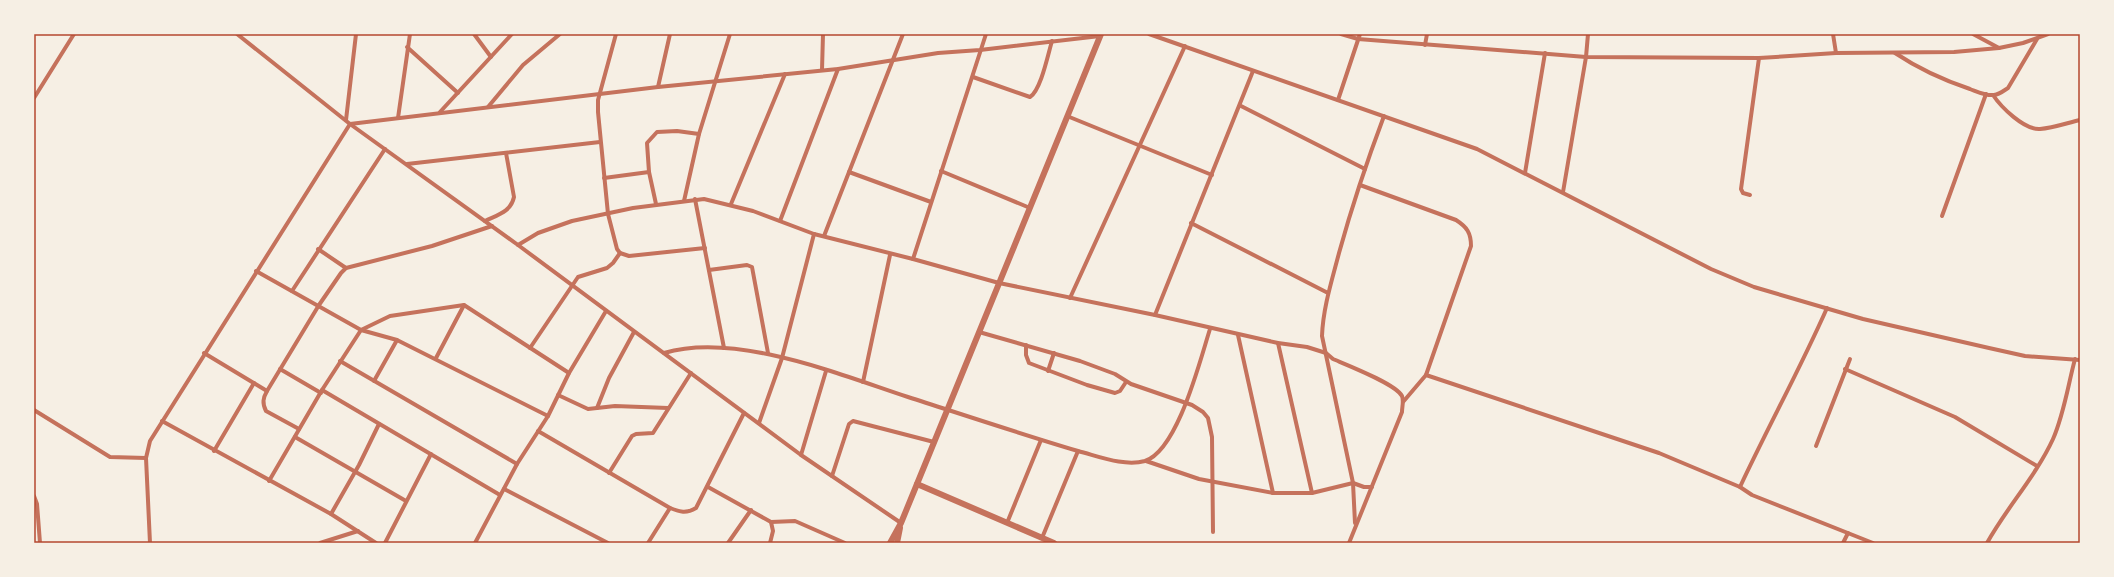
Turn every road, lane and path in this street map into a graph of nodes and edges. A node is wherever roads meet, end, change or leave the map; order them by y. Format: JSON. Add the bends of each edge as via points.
{"nodes":[{"id":1,"x":74,"y":34,"type":"edge"},
{"id":2,"x":237,"y":34,"type":"edge"},
{"id":3,"x":356,"y":34,"type":"edge"},
{"id":4,"x":410,"y":34,"type":"edge"},
{"id":5,"x":474,"y":34,"type":"edge"},
{"id":6,"x":512,"y":34,"type":"edge"},
{"id":7,"x":560,"y":34,"type":"edge"},
{"id":8,"x":616,"y":34,"type":"edge"},
{"id":9,"x":670,"y":34,"type":"edge"},
{"id":10,"x":730,"y":34,"type":"edge"},
{"id":11,"x":823,"y":34,"type":"edge"},
{"id":12,"x":903,"y":34,"type":"edge"},
{"id":13,"x":986,"y":34,"type":"edge"},
{"id":14,"x":1149,"y":34,"type":"edge"},
{"id":15,"x":1168,"y":34,"type":"edge"},
{"id":16,"x":1342,"y":34,"type":"edge"},
{"id":17,"x":1427,"y":34,"type":"edge"},
{"id":18,"x":1588,"y":34,"type":"edge"},
{"id":19,"x":1833,"y":34,"type":"edge"},
{"id":20,"x":1973,"y":34,"type":"edge"},
{"id":21,"x":2048,"y":34,"type":"edge"},
{"id":22,"x":1100,"y":35,"type":"edge"},
{"id":23,"x":1359,"y":36,"type":"edge"},
{"id":24,"x":2037,"y":38,"type":"junction"},
{"id":25,"x":1166,"y":40,"type":"junction"},
{"id":26,"x":1052,"y":41,"type":"junction"},
{"id":27,"x":1425,"y":45,"type":"junction"},
{"id":28,"x":1185,"y":46,"type":"junction"},
{"id":29,"x":407,"y":47,"type":"junction"},
{"id":30,"x":1999,"y":48,"type":"junction"},
{"id":31,"x":980,"y":50,"type":"junction"},
{"id":32,"x":1894,"y":52,"type":"junction"},
{"id":33,"x":1545,"y":53,"type":"junction"},
{"id":34,"x":1836,"y":53,"type":"junction"},
{"id":35,"x":491,"y":57,"type":"junction"},
{"id":36,"x":1586,"y":57,"type":"junction"},
{"id":37,"x":1759,"y":58,"type":"junction"},
{"id":38,"x":892,"y":60,"type":"junction"},
{"id":39,"x":838,"y":69,"type":"junction"},
{"id":40,"x":822,"y":70,"type":"junction"},
{"id":41,"x":1253,"y":71,"type":"junction"},
{"id":42,"x":784,"y":74,"type":"junction"},
{"id":43,"x":972,"y":76,"type":"junction"},
{"id":44,"x":717,"y":81,"type":"junction"},
{"id":45,"x":658,"y":87,"type":"junction"},
{"id":46,"x":458,"y":93,"type":"junction"},
{"id":47,"x":600,"y":93,"type":"junction"},
{"id":48,"x":1986,"y":94,"type":"junction"},
{"id":49,"x":1993,"y":95,"type":"junction"},
{"id":50,"x":34,"y":98,"type":"edge"},
{"id":51,"x":1338,"y":100,"type":"junction"},
{"id":52,"x":1241,"y":106,"type":"junction"},
{"id":53,"x":488,"y":107,"type":"junction"},
{"id":54,"x":440,"y":112,"type":"junction"},
{"id":55,"x":1068,"y":116,"type":"junction"},
{"id":56,"x":1384,"y":116,"type":"junction"},
{"id":57,"x":398,"y":118,"type":"junction"},
{"id":58,"x":346,"y":120,"type":"junction"},
{"id":59,"x":2080,"y":120,"type":"edge"},
{"id":60,"x":350,"y":124,"type":"junction"},
{"id":61,"x":700,"y":134,"type":"junction"},
{"id":62,"x":600,"y":142,"type":"junction"},
{"id":63,"x":1139,"y":145,"type":"junction"},
{"id":64,"x":385,"y":149,"type":"junction"},
{"id":65,"x":506,"y":153,"type":"junction"},
{"id":66,"x":406,"y":164,"type":"junction"},
{"id":67,"x":1365,"y":170,"type":"junction"},
{"id":68,"x":941,"y":171,"type":"junction"},
{"id":69,"x":649,"y":172,"type":"junction"},
{"id":70,"x":849,"y":172,"type":"junction"},
{"id":71,"x":1525,"y":173,"type":"junction"},
{"id":72,"x":1212,"y":175,"type":"junction"},
{"id":73,"x":604,"y":178,"type":"junction"},
{"id":74,"x":1360,"y":186,"type":"junction"},
{"id":75,"x":1563,"y":192,"type":"junction"},
{"id":76,"x":1750,"y":195,"type":"dead end"},
{"id":77,"x":695,"y":200,"type":"junction"},
{"id":78,"x":684,"y":201,"type":"junction"},
{"id":79,"x":931,"y":202,"type":"junction"},
{"id":80,"x":656,"y":204,"type":"junction"},
{"id":81,"x":730,"y":204,"type":"junction"},
{"id":82,"x":1030,"y":208,"type":"junction"},
{"id":83,"x":608,"y":214,"type":"junction"},
{"id":84,"x":1942,"y":216,"type":"dead end"},
{"id":85,"x":485,"y":221,"type":"junction"},
{"id":86,"x":780,"y":221,"type":"junction"},
{"id":87,"x":1191,"y":223,"type":"junction"},
{"id":88,"x":492,"y":226,"type":"junction"},
{"id":89,"x":814,"y":234,"type":"junction"},
{"id":90,"x":824,"y":236,"type":"junction"},
{"id":91,"x":518,"y":245,"type":"junction"},
{"id":92,"x":705,"y":248,"type":"junction"},
{"id":93,"x":318,"y":249,"type":"junction"},
{"id":94,"x":620,"y":253,"type":"junction"},
{"id":95,"x":890,"y":254,"type":"junction"},
{"id":96,"x":913,"y":258,"type":"junction"},
{"id":97,"x":346,"y":268,"type":"junction"},
{"id":98,"x":708,"y":270,"type":"junction"},
{"id":99,"x":256,"y":271,"type":"junction"},
{"id":100,"x":999,"y":283,"type":"junction"},
{"id":101,"x":572,"y":285,"type":"junction"},
{"id":102,"x":292,"y":291,"type":"junction"},
{"id":103,"x":1328,"y":293,"type":"junction"},
{"id":104,"x":1070,"y":298,"type":"junction"},
{"id":105,"x":318,"y":305,"type":"junction"},
{"id":106,"x":464,"y":305,"type":"junction"},
{"id":107,"x":1827,"y":308,"type":"junction"},
{"id":108,"x":606,"y":311,"type":"junction"},
{"id":109,"x":1155,"y":315,"type":"junction"},
{"id":110,"x":1210,"y":329,"type":"junction"},
{"id":111,"x":362,"y":330,"type":"junction"},
{"id":112,"x":634,"y":332,"type":"junction"},
{"id":113,"x":979,"y":332,"type":"junction"},
{"id":114,"x":1238,"y":334,"type":"junction"},
{"id":115,"x":397,"y":340,"type":"junction"},
{"id":116,"x":1278,"y":343,"type":"junction"},
{"id":117,"x":1026,"y":345,"type":"junction"},
{"id":118,"x":530,"y":348,"type":"junction"},
{"id":119,"x":724,"y":348,"type":"junction"},
{"id":120,"x":204,"y":353,"type":"junction"},
{"id":121,"x":664,"y":353,"type":"junction"},
{"id":122,"x":768,"y":353,"type":"junction"},
{"id":123,"x":1054,"y":353,"type":"junction"},
{"id":124,"x":1326,"y":353,"type":"junction"},
{"id":125,"x":436,"y":358,"type":"junction"},
{"id":126,"x":782,"y":358,"type":"junction"},
{"id":127,"x":2078,"y":359,"type":"edge"},
{"id":128,"x":1850,"y":360,"type":"dead end"},
{"id":129,"x":340,"y":361,"type":"junction"},
{"id":130,"x":280,"y":369,"type":"junction"},
{"id":131,"x":1845,"y":369,"type":"junction"},
{"id":132,"x":1048,"y":370,"type":"junction"},
{"id":133,"x":826,"y":371,"type":"junction"},
{"id":134,"x":569,"y":373,"type":"junction"},
{"id":135,"x":691,"y":373,"type":"junction"},
{"id":136,"x":1426,"y":374,"type":"junction"},
{"id":137,"x":374,"y":381,"type":"junction"},
{"id":138,"x":863,"y":382,"type":"junction"},
{"id":139,"x":1126,"y":382,"type":"junction"},
{"id":140,"x":254,"y":383,"type":"junction"},
{"id":141,"x":267,"y":391,"type":"junction"},
{"id":142,"x":322,"y":392,"type":"junction"},
{"id":143,"x":558,"y":395,"type":"junction"},
{"id":144,"x":1403,"y":402,"type":"junction"},
{"id":145,"x":1186,"y":404,"type":"junction"},
{"id":146,"x":597,"y":408,"type":"junction"},
{"id":147,"x":668,"y":408,"type":"junction"},
{"id":148,"x":34,"y":410,"type":"edge"},
{"id":149,"x":947,"y":410,"type":"junction"},
{"id":150,"x":744,"y":413,"type":"junction"},
{"id":151,"x":548,"y":416,"type":"junction"},
{"id":152,"x":162,"y":422,"type":"junction"},
{"id":153,"x":759,"y":423,"type":"junction"},
{"id":154,"x":379,"y":424,"type":"junction"},
{"id":155,"x":299,"y":429,"type":"junction"},
{"id":156,"x":538,"y":431,"type":"junction"},
{"id":157,"x":295,"y":437,"type":"junction"},
{"id":158,"x":1041,"y":440,"type":"junction"},
{"id":159,"x":934,"y":442,"type":"junction"},
{"id":160,"x":1816,"y":446,"type":"dead end"},
{"id":161,"x":214,"y":451,"type":"junction"},
{"id":162,"x":1078,"y":451,"type":"junction"},
{"id":163,"x":431,"y":454,"type":"junction"},
{"id":164,"x":801,"y":455,"type":"junction"},
{"id":165,"x":146,"y":458,"type":"junction"},
{"id":166,"x":1146,"y":460,"type":"junction"},
{"id":167,"x":517,"y":464,"type":"junction"},
{"id":168,"x":2037,"y":466,"type":"junction"},
{"id":169,"x":355,"y":473,"type":"junction"},
{"id":170,"x":609,"y":473,"type":"junction"},
{"id":171,"x":832,"y":476,"type":"junction"},
{"id":172,"x":269,"y":481,"type":"junction"},
{"id":173,"x":1214,"y":482,"type":"junction"},
{"id":174,"x":1353,"y":483,"type":"junction"},
{"id":175,"x":917,"y":484,"type":"junction"},
{"id":176,"x":708,"y":487,"type":"junction"},
{"id":177,"x":1372,"y":487,"type":"junction"},
{"id":178,"x":1740,"y":487,"type":"junction"},
{"id":179,"x":504,"y":489,"type":"junction"},
{"id":180,"x":1273,"y":493,"type":"junction"},
{"id":181,"x":1312,"y":493,"type":"junction"},
{"id":182,"x":500,"y":495,"type":"junction"},
{"id":183,"x":34,"y":496,"type":"edge"},
{"id":184,"x":406,"y":501,"type":"junction"},
{"id":185,"x":670,"y":508,"type":"junction"},
{"id":186,"x":751,"y":510,"type":"junction"},
{"id":187,"x":331,"y":514,"type":"junction"},
{"id":188,"x":771,"y":522,"type":"junction"},
{"id":189,"x":901,"y":523,"type":"junction"},
{"id":190,"x":1007,"y":523,"type":"junction"},
{"id":191,"x":1355,"y":527,"type":"junction"},
{"id":192,"x":358,"y":531,"type":"junction"},
{"id":193,"x":1213,"y":532,"type":"dead end"},
{"id":194,"x":1848,"y":533,"type":"junction"},
{"id":195,"x":1042,"y":538,"type":"junction"},
{"id":196,"x":40,"y":543,"type":"edge"},
{"id":197,"x":150,"y":543,"type":"edge"},
{"id":198,"x":320,"y":543,"type":"edge"},
{"id":199,"x":376,"y":543,"type":"edge"},
{"id":200,"x":386,"y":543,"type":"edge"},
{"id":201,"x":476,"y":543,"type":"edge"},
{"id":202,"x":608,"y":543,"type":"edge"},
{"id":203,"x":648,"y":543,"type":"edge"},
{"id":204,"x":728,"y":543,"type":"edge"},
{"id":205,"x":770,"y":543,"type":"edge"},
{"id":206,"x":845,"y":543,"type":"edge"},
{"id":207,"x":890,"y":543,"type":"edge"},
{"id":208,"x":897,"y":543,"type":"edge"},
{"id":209,"x":1054,"y":543,"type":"edge"},
{"id":210,"x":1349,"y":543,"type":"edge"},
{"id":211,"x":1843,"y":543,"type":"edge"},
{"id":212,"x":1874,"y":543,"type":"edge"},
{"id":213,"x":1987,"y":543,"type":"edge"}],
"edges":[{"from":1,"to":50,"type":"street"},
{"from":2,"to":58,"type":"street"},
{"from":3,"to":58,"type":"street"},
{"from":4,"to":29,"type":"street"},
{"from":5,"to":35,"type":"street"},
{"from":6,"to":35,"type":"street"},
{"from":7,"to":53,"type":"street","via":[[523,65]]},
{"from":8,"to":47,"type":"street"},
{"from":9,"to":45,"type":"street"},
{"from":10,"to":44,"type":"street"},
{"from":11,"to":40,"type":"street"},
{"from":12,"to":38,"type":"street"},
{"from":13,"to":31,"type":"street"},
{"from":14,"to":25,"type":"street"},
{"from":15,"to":25,"type":"street"},
{"from":16,"to":23,"type":"street"},
{"from":17,"to":27,"type":"street"},
{"from":18,"to":36,"type":"street"},
{"from":19,"to":34,"type":"street"},
{"from":20,"to":30,"type":"street"},
{"from":21,"to":24,"type":"street"},
{"from":22,"to":26,"type":"street"},
{"from":22,"to":55,"type":"street"},
{"from":23,"to":27,"type":"street"},
{"from":23,"to":51,"type":"street"},
{"from":24,"to":30,"type":"street"},
{"from":24,"to":49,"type":"street","via":[[2008,88]]},
{"from":25,"to":28,"type":"street"},
{"from":26,"to":31,"type":"street"},
{"from":26,"to":43,"type":"street","via":[[1039,86],[1030,97]]},
{"from":27,"to":33,"type":"street"},
{"from":28,"to":41,"type":"street"},
{"from":28,"to":63,"type":"street"},
{"from":29,"to":46,"type":"street"},
{"from":29,"to":57,"type":"street"},
{"from":30,"to":32,"type":"street","via":[[1954,52]]},
{"from":31,"to":38,"type":"street"},
{"from":31,"to":43,"type":"street"},
{"from":32,"to":34,"type":"street"},
{"from":32,"to":48,"type":"street","via":[[1945,81]]},
{"from":33,"to":36,"type":"street"},
{"from":33,"to":71,"type":"street"},
{"from":34,"to":37,"type":"street"},
{"from":35,"to":46,"type":"street"},
{"from":36,"to":37,"type":"street"},
{"from":36,"to":75,"type":"street"},
{"from":37,"to":76,"type":"street","via":[[1742,189],[1743,193]]},
{"from":38,"to":39,"type":"street"},
{"from":38,"to":70,"type":"street"},
{"from":39,"to":40,"type":"street"},
{"from":39,"to":86,"type":"street"},
{"from":40,"to":42,"type":"street"},
{"from":41,"to":51,"type":"street"},
{"from":41,"to":52,"type":"street"},
{"from":42,"to":44,"type":"street"},
{"from":42,"to":81,"type":"street"},
{"from":43,"to":68,"type":"street"},
{"from":44,"to":45,"type":"street"},
{"from":44,"to":61,"type":"street"},
{"from":45,"to":47,"type":"street"},
{"from":46,"to":54,"type":"street"},
{"from":47,"to":53,"type":"street"},
{"from":47,"to":62,"type":"street"},
{"from":48,"to":49,"type":"street"},
{"from":48,"to":84,"type":"street"},
{"from":49,"to":59,"type":"street","via":[[2004,109],[2033,128]]},
{"from":51,"to":56,"type":"street"},
{"from":52,"to":67,"type":"street"},
{"from":52,"to":72,"type":"street"},
{"from":53,"to":54,"type":"street"},
{"from":54,"to":57,"type":"street"},
{"from":55,"to":63,"type":"street"},
{"from":55,"to":82,"type":"street"},
{"from":56,"to":67,"type":"street"},
{"from":56,"to":71,"type":"street","via":[[1462,143]]},
{"from":57,"to":60,"type":"street"},
{"from":58,"to":60,"type":"street"},
{"from":60,"to":64,"type":"street"},
{"from":60,"to":99,"type":"street"},
{"from":61,"to":69,"type":"street","via":[[677,131],[653,134],[648,143]]},
{"from":61,"to":78,"type":"street"},
{"from":62,"to":65,"type":"street"},
{"from":62,"to":73,"type":"street"},
{"from":63,"to":72,"type":"street"},
{"from":63,"to":104,"type":"street"},
{"from":64,"to":66,"type":"street"},
{"from":64,"to":93,"type":"street"},
{"from":65,"to":66,"type":"street"},
{"from":65,"to":85,"type":"street","via":[[514,198],[512,205]]},
{"from":66,"to":85,"type":"street"},
{"from":67,"to":74,"type":"street"},
{"from":68,"to":79,"type":"street"},
{"from":68,"to":82,"type":"street"},
{"from":69,"to":73,"type":"street"},
{"from":69,"to":80,"type":"street"},
{"from":70,"to":79,"type":"street"},
{"from":70,"to":90,"type":"street"},
{"from":71,"to":75,"type":"street"},
{"from":72,"to":87,"type":"street"},
{"from":73,"to":83,"type":"street"},
{"from":74,"to":103,"type":"street"},
{"from":74,"to":136,"type":"street","via":[[1456,220],[1468,230],[1472,246]]},
{"from":75,"to":107,"type":"street","via":[[1711,269],[1754,287]]},
{"from":77,"to":78,"type":"street"},
{"from":77,"to":81,"type":"street"},
{"from":77,"to":92,"type":"street"},
{"from":78,"to":80,"type":"street"},
{"from":79,"to":96,"type":"street"},
{"from":80,"to":83,"type":"street"},
{"from":81,"to":86,"type":"street"},
{"from":82,"to":100,"type":"street"},
{"from":83,"to":91,"type":"street","via":[[538,233]]},
{"from":83,"to":94,"type":"street"},
{"from":85,"to":88,"type":"street"},
{"from":86,"to":89,"type":"street"},
{"from":87,"to":103,"type":"street"},
{"from":87,"to":109,"type":"street"},
{"from":88,"to":91,"type":"street"},
{"from":88,"to":97,"type":"street","via":[[432,246]]},
{"from":89,"to":90,"type":"street"},
{"from":89,"to":126,"type":"street"},
{"from":90,"to":95,"type":"street"},
{"from":91,"to":101,"type":"street"},
{"from":92,"to":94,"type":"street","via":[[629,256]]},
{"from":92,"to":98,"type":"street"},
{"from":93,"to":97,"type":"street"},
{"from":93,"to":102,"type":"street"},
{"from":94,"to":101,"type":"street","via":[[607,268],[580,276]]},
{"from":95,"to":96,"type":"street"},
{"from":95,"to":138,"type":"street"},
{"from":96,"to":100,"type":"street"},
{"from":97,"to":105,"type":"street"},
{"from":98,"to":119,"type":"street"},
{"from":98,"to":122,"type":"street","via":[[747,265],[752,267]]},
{"from":99,"to":102,"type":"street"},
{"from":99,"to":120,"type":"street"},
{"from":100,"to":104,"type":"street"},
{"from":100,"to":113,"type":"street"},
{"from":101,"to":108,"type":"street"},
{"from":101,"to":118,"type":"street"},
{"from":102,"to":105,"type":"street"},
{"from":103,"to":124,"type":"street","via":[[1322,326]]},
{"from":104,"to":109,"type":"street"},
{"from":105,"to":111,"type":"street"},
{"from":105,"to":130,"type":"street"},
{"from":106,"to":111,"type":"street","via":[[390,316]]},
{"from":106,"to":118,"type":"street"},
{"from":106,"to":125,"type":"street"},
{"from":107,"to":127,"type":"street","via":[[1863,320],[2025,356]]},
{"from":107,"to":178,"type":"street"},
{"from":108,"to":112,"type":"street"},
{"from":108,"to":134,"type":"street"},
{"from":109,"to":110,"type":"street"},
{"from":110,"to":114,"type":"street"},
{"from":110,"to":145,"type":"street"},
{"from":111,"to":115,"type":"street"},
{"from":111,"to":129,"type":"street"},
{"from":112,"to":121,"type":"street"},
{"from":112,"to":146,"type":"street"},
{"from":113,"to":117,"type":"street"},
{"from":113,"to":149,"type":"street"},
{"from":114,"to":116,"type":"street"},
{"from":114,"to":180,"type":"street"},
{"from":115,"to":125,"type":"street"},
{"from":115,"to":137,"type":"street"},
{"from":116,"to":124,"type":"street"},
{"from":116,"to":181,"type":"street"},
{"from":117,"to":123,"type":"street"},
{"from":117,"to":132,"type":"street","via":[[1029,363]]},
{"from":118,"to":134,"type":"street"},
{"from":119,"to":121,"type":"street","via":[[682,348]]},
{"from":119,"to":122,"type":"street"},
{"from":120,"to":140,"type":"street"},
{"from":120,"to":152,"type":"street"},
{"from":121,"to":135,"type":"street"},
{"from":122,"to":126,"type":"street"},
{"from":123,"to":132,"type":"street"},
{"from":123,"to":139,"type":"street","via":[[1115,374]]},
{"from":124,"to":144,"type":"street","via":[[1333,359],[1394,388],[1402,396]]},
{"from":124,"to":174,"type":"street"},
{"from":125,"to":151,"type":"street"},
{"from":126,"to":133,"type":"street"},
{"from":126,"to":153,"type":"street"},
{"from":127,"to":168,"type":"street","via":[[2053,439]]},
{"from":128,"to":131,"type":"street"},
{"from":129,"to":137,"type":"street"},
{"from":129,"to":142,"type":"street"},
{"from":130,"to":141,"type":"street"},
{"from":130,"to":142,"type":"street"},
{"from":131,"to":160,"type":"street"},
{"from":131,"to":168,"type":"street","via":[[1955,417]]},
{"from":132,"to":139,"type":"street","via":[[1109,393],[1118,392]]},
{"from":133,"to":138,"type":"street"},
{"from":133,"to":164,"type":"street"},
{"from":134,"to":143,"type":"street"},
{"from":135,"to":147,"type":"street"},
{"from":135,"to":150,"type":"street"},
{"from":136,"to":144,"type":"street"},
{"from":136,"to":178,"type":"street","via":[[1659,453]]},
{"from":137,"to":167,"type":"street"},
{"from":138,"to":149,"type":"street"},
{"from":139,"to":145,"type":"street"},
{"from":140,"to":141,"type":"street"},
{"from":140,"to":161,"type":"street"},
{"from":141,"to":155,"type":"street","via":[[263,406],[266,411]]},
{"from":142,"to":154,"type":"street"},
{"from":142,"to":155,"type":"street"},
{"from":143,"to":146,"type":"street","via":[[582,408]]},
{"from":143,"to":151,"type":"street"},
{"from":144,"to":177,"type":"street","via":[[1402,412]]},
{"from":145,"to":166,"type":"street","via":[[1165,445]]},
{"from":145,"to":173,"type":"street","via":[[1198,407],[1209,423]]},
{"from":146,"to":147,"type":"street"},
{"from":147,"to":170,"type":"street","via":[[653,433],[632,436]]},
{"from":148,"to":165,"type":"street","via":[[110,457]]},
{"from":149,"to":158,"type":"street"},
{"from":149,"to":159,"type":"street"},
{"from":150,"to":153,"type":"street"},
{"from":150,"to":176,"type":"street"},
{"from":151,"to":156,"type":"street"},
{"from":152,"to":161,"type":"street"},
{"from":152,"to":165,"type":"street","via":[[150,441]]},
{"from":153,"to":164,"type":"street"},
{"from":154,"to":163,"type":"street"},
{"from":154,"to":169,"type":"street"},
{"from":155,"to":157,"type":"street"},
{"from":156,"to":167,"type":"street"},
{"from":156,"to":170,"type":"street"},
{"from":157,"to":169,"type":"street"},
{"from":157,"to":172,"type":"street"},
{"from":158,"to":162,"type":"street"},
{"from":158,"to":190,"type":"street"},
{"from":159,"to":171,"type":"street","via":[[854,421],[849,424]]},
{"from":159,"to":175,"type":"street"},
{"from":161,"to":172,"type":"street"},
{"from":162,"to":166,"type":"street","via":[[1121,462]]},
{"from":162,"to":195,"type":"street"},
{"from":163,"to":182,"type":"street"},
{"from":163,"to":184,"type":"street"},
{"from":164,"to":171,"type":"street"},
{"from":165,"to":197,"type":"street"},
{"from":166,"to":173,"type":"street"},
{"from":167,"to":179,"type":"street"},
{"from":168,"to":213,"type":"street"},
{"from":169,"to":184,"type":"street"},
{"from":169,"to":187,"type":"street"},
{"from":170,"to":185,"type":"street"},
{"from":171,"to":189,"type":"street"},
{"from":172,"to":187,"type":"street"},
{"from":173,"to":180,"type":"street"},
{"from":173,"to":193,"type":"street"},
{"from":174,"to":177,"type":"street"},
{"from":174,"to":181,"type":"street"},
{"from":174,"to":191,"type":"street"},
{"from":175,"to":189,"type":"street"},
{"from":175,"to":190,"type":"street"},
{"from":176,"to":185,"type":"street","via":[[696,508],[691,511],[680,512]]},
{"from":176,"to":186,"type":"street"},
{"from":177,"to":191,"type":"street"},
{"from":178,"to":194,"type":"street","via":[[1752,495]]},
{"from":179,"to":182,"type":"street"},
{"from":179,"to":202,"type":"street"},
{"from":180,"to":181,"type":"street"},
{"from":182,"to":201,"type":"street"},
{"from":183,"to":196,"type":"street"},
{"from":184,"to":200,"type":"street"},
{"from":185,"to":203,"type":"street"},
{"from":186,"to":188,"type":"street"},
{"from":186,"to":204,"type":"street"},
{"from":187,"to":192,"type":"street"},
{"from":188,"to":205,"type":"street","via":[[773,532]]},
{"from":188,"to":206,"type":"street","via":[[794,522]]},
{"from":189,"to":207,"type":"street"},
{"from":189,"to":208,"type":"street"},
{"from":190,"to":195,"type":"street"},
{"from":191,"to":210,"type":"street"},
{"from":192,"to":198,"type":"street"},
{"from":192,"to":199,"type":"street"},
{"from":194,"to":211,"type":"street"},
{"from":194,"to":212,"type":"street"},
{"from":195,"to":209,"type":"street"}]}
